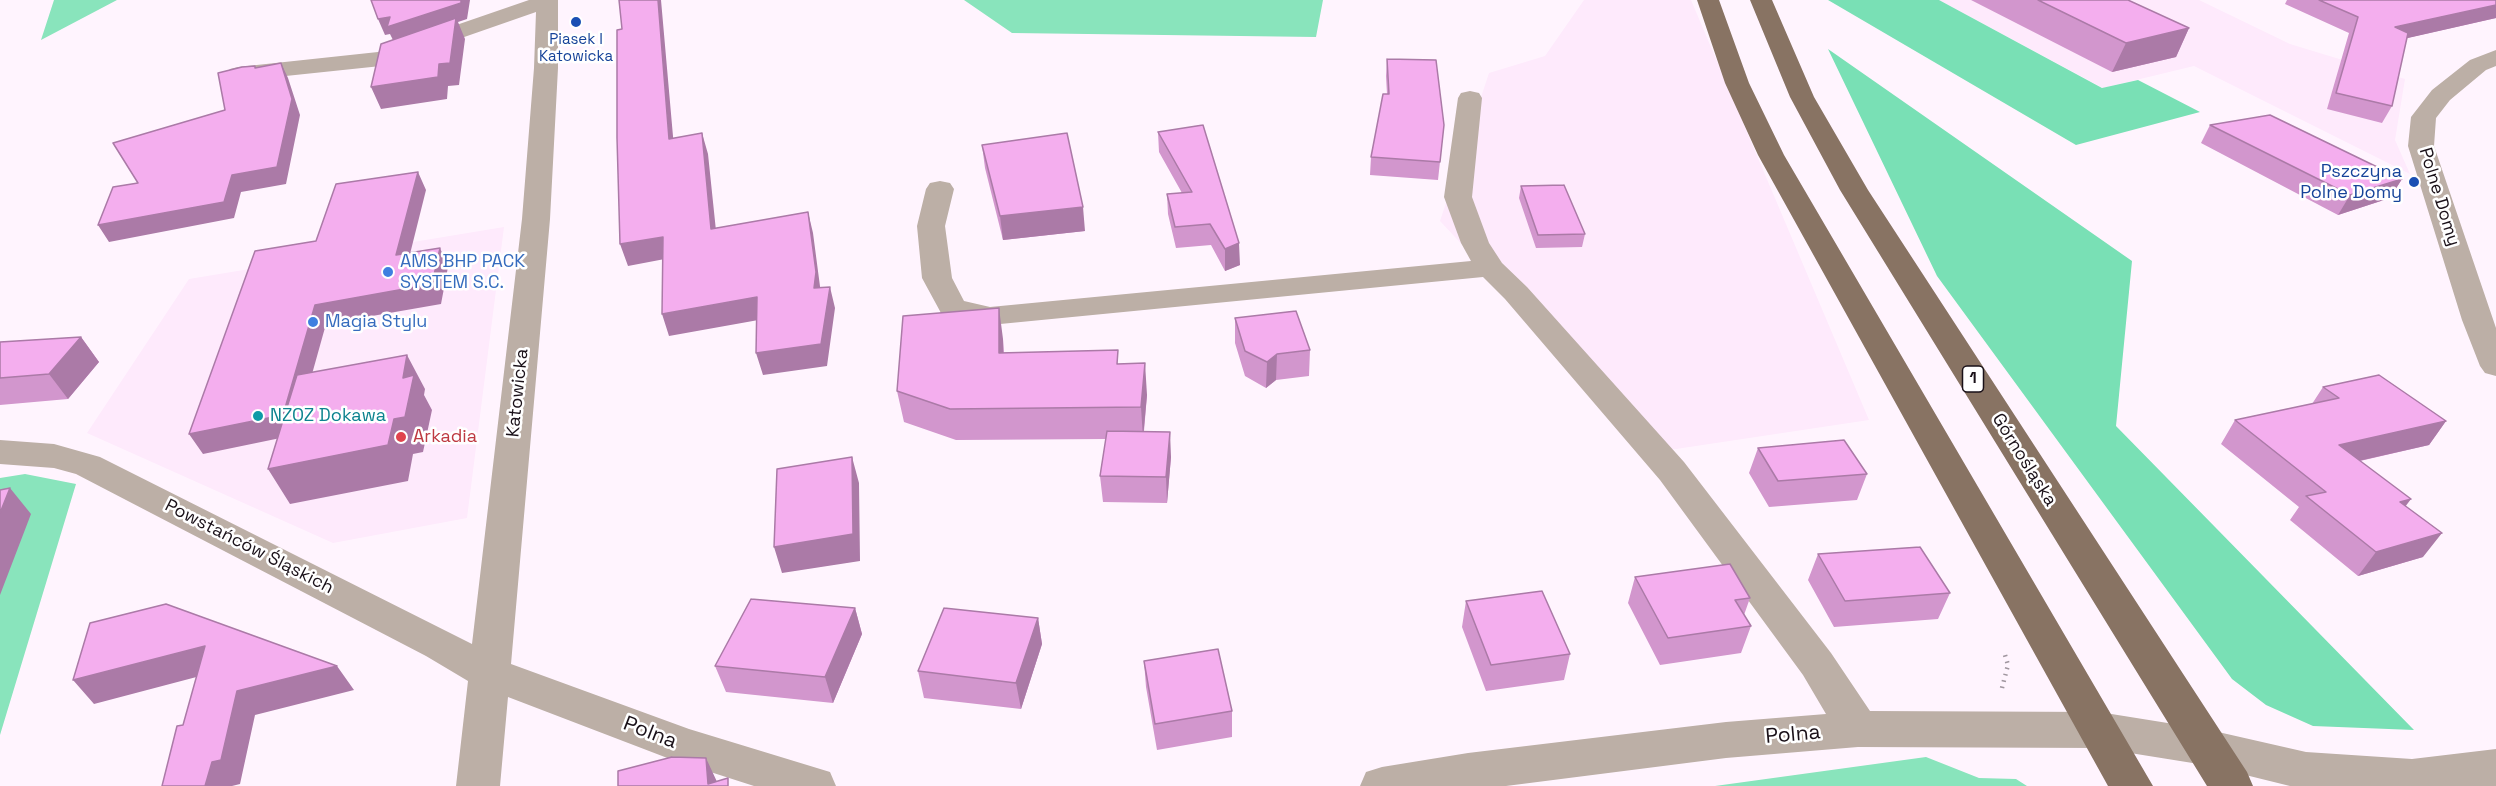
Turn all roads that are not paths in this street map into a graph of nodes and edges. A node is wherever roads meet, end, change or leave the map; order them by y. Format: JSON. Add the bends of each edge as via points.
{"nodes":[{"id":1,"x":547,"y":0,"type":"edge"},
{"id":2,"x":1708,"y":0,"type":"edge"},
{"id":3,"x":1761,"y":0,"type":"edge"},
{"id":4,"x":2496,"y":57,"type":"edge"},
{"id":5,"x":224,"y":75,"type":"edge"},
{"id":6,"x":1470,"y":98,"type":"dead end"},
{"id":7,"x":940,"y":189,"type":"dead end"},
{"id":8,"x":1490,"y":268,"type":"junction"},
{"id":9,"x":2496,"y":366,"type":"edge"},
{"id":10,"x":0,"y":452,"type":"edge"},
{"id":11,"x":489,"y":673,"type":"junction"},
{"id":12,"x":1858,"y":729,"type":"junction"},
{"id":13,"x":2099,"y":730,"type":"junction"},
{"id":14,"x":2205,"y":747,"type":"junction"},
{"id":15,"x":2496,"y":768,"type":"edge"},
{"id":16,"x":478,"y":786,"type":"edge"},
{"id":17,"x":814,"y":786,"type":"edge"},
{"id":18,"x":1382,"y":786,"type":"edge"},
{"id":19,"x":2131,"y":786,"type":"edge"},
{"id":20,"x":2231,"y":786,"type":"edge"}],
"edges":[{"from":1,"to":5,"type":"street","via":[[381,59]]},
{"from":1,"to":11,"type":"street","name":"Katowicka","via":[[536,219]]},
{"from":2,"to":13,"type":"main road","via":[[1737,83],[1771,155]]},
{"from":3,"to":14,"type":"main road","name":"Górnośląska","number":"1","via":[[1802,97],[1854,190]]},
{"from":4,"to":9,"type":"street","name":"Polne Domy","via":[[2478,65],[2441,95],[2424,117],[2421,146],[2477,320]]},
{"from":6,"to":8,"type":"street","via":[[1458,197],[1475,243]]},
{"from":7,"to":8,"type":"street","via":[[931,226],[937,278],[952,307],[990,316]]},
{"from":8,"to":12,"type":"street","via":[[1672,471],[1817,664]]},
{"from":10,"to":11,"type":"street","name":"Powstańców Śląskich","via":[[54,456],[88,465]]},
{"from":11,"to":16,"type":"street","name":"Katowicka"},
{"from":11,"to":17,"type":"street","name":"Polna","via":[[685,746]]},
{"from":12,"to":13,"type":"street","name":"Polna"},
{"from":12,"to":18,"type":"street","name":"Polna","via":[[1726,740]]},
{"from":13,"to":14,"type":"street","name":"Polna"},
{"from":13,"to":19,"type":"main road"},
{"from":14,"to":15,"type":"street","via":[[2306,771],[2412,778]]},
{"from":14,"to":20,"type":"main road","name":"Górnośląska","number":"1"}]}
